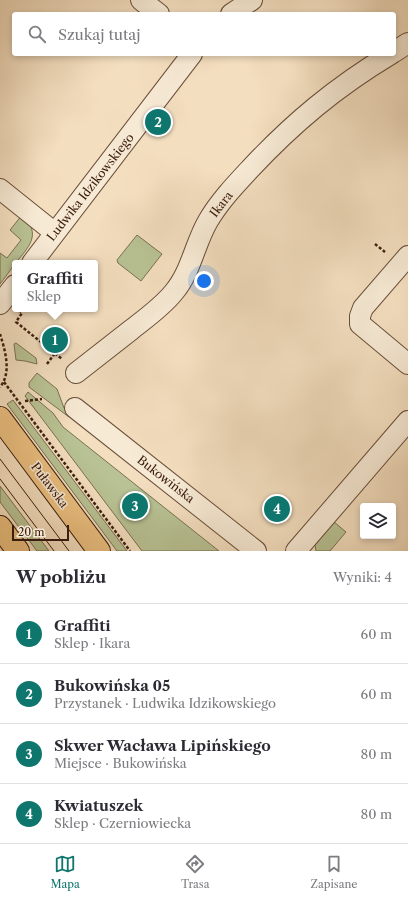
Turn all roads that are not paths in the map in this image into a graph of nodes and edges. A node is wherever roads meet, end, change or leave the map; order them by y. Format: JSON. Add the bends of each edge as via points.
{"nodes":[{"id":1,"x":141,"y":0,"type":"edge"},
{"id":2,"x":235,"y":0,"type":"edge"},
{"id":3,"x":252,"y":0,"type":"edge"},
{"id":4,"x":156,"y":12,"type":"edge"},
{"id":5,"x":226,"y":12,"type":"edge"},
{"id":6,"x":234,"y":12,"type":"edge"},
{"id":7,"x":408,"y":44,"type":"edge"},
{"id":8,"x":396,"y":51,"type":"edge"},
{"id":9,"x":190,"y":56,"type":"edge"},
{"id":10,"x":388,"y":56,"type":"edge"},
{"id":11,"x":0,"y":189,"type":"edge"},
{"id":12,"x":55,"y":233,"type":"junction"},
{"id":13,"x":408,"y":256,"type":"edge"},
{"id":14,"x":34,"y":260,"type":"edge"},
{"id":15,"x":12,"y":289,"type":"edge"},
{"id":16,"x":0,"y":304,"type":"edge"},
{"id":17,"x":408,"y":364,"type":"edge"},
{"id":18,"x":70,"y":367,"type":"road end"},
{"id":19,"x":75,"y":408,"type":"dead end"},
{"id":20,"x":0,"y":418,"type":"edge"},
{"id":21,"x":408,"y":421,"type":"edge"},
{"id":22,"x":0,"y":527,"type":"edge"},
{"id":23,"x":18,"y":551,"type":"edge"},
{"id":24,"x":99,"y":551,"type":"edge"},
{"id":25,"x":256,"y":551,"type":"edge"},
{"id":26,"x":296,"y":551,"type":"edge"}],
"edges":[{"from":1,"to":4,"type":"street"},
{"from":2,"to":5,"type":"street"},
{"from":3,"to":6,"type":"street"},
{"from":7,"to":8,"type":"street"},
{"from":9,"to":12,"type":"street","name":"Ludwika Idzikowskiego"},
{"from":10,"to":18,"type":"street","name":"Ikara","via":[[340,87],[272,146],[208,220],[181,282],[153,313]]},
{"from":11,"to":12,"type":"street"},
{"from":12,"to":14,"type":"street","name":"Ludwika Idzikowskiego"},
{"from":13,"to":17,"type":"street","via":[[363,308],[360,324]]},
{"from":15,"to":16,"type":"street"},
{"from":19,"to":25,"type":"street","name":"Bukowińska"},
{"from":20,"to":24,"type":"main road","name":"Puławska"},
{"from":21,"to":26,"type":"street"},
{"from":22,"to":23,"type":"main road"}]}
